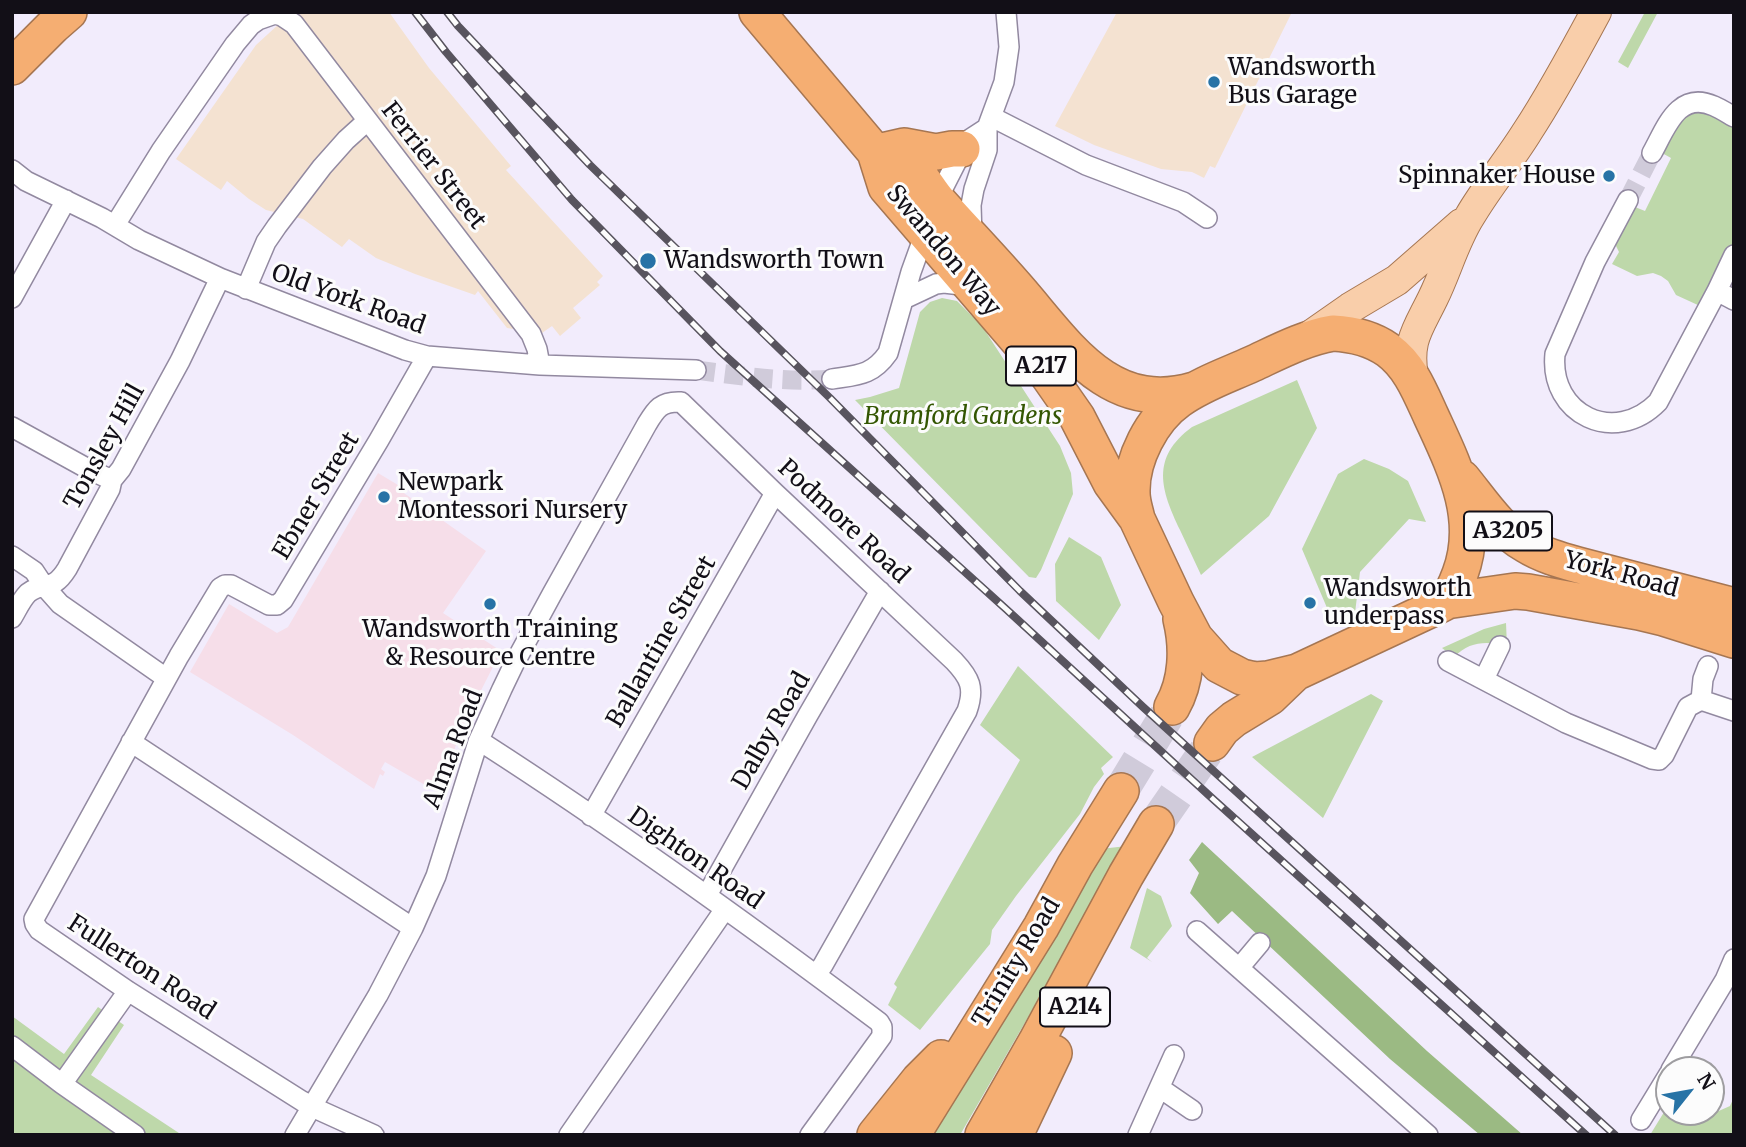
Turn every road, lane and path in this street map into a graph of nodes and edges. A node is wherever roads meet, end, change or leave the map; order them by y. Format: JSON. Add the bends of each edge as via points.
{"nodes":[{"id":1,"x":69,"y":12,"type":"edge"},
{"id":2,"x":757,"y":12,"type":"edge"},
{"id":3,"x":1006,"y":12,"type":"edge"},
{"id":4,"x":1596,"y":12,"type":"edge"},
{"id":5,"x":12,"y":66,"type":"edge"},
{"id":6,"x":1734,"y":117,"type":"edge"},
{"id":7,"x":367,"y":121,"type":"junction"},
{"id":8,"x":980,"y":131,"type":"junction"},
{"id":9,"x":875,"y":152,"type":"junction"},
{"id":10,"x":1652,"y":153,"type":"tunnel mouth"},
{"id":11,"x":14,"y":175,"type":"edge"},
{"id":12,"x":66,"y":200,"type":"junction"},
{"id":13,"x":937,"y":200,"type":"junction"},
{"id":14,"x":1629,"y":200,"type":"tunnel mouth"},
{"id":15,"x":1469,"y":217,"type":"junction"},
{"id":16,"x":1207,"y":218,"type":"dead end"},
{"id":17,"x":115,"y":225,"type":"junction"},
{"id":18,"x":925,"y":232,"type":"junction"},
{"id":19,"x":972,"y":237,"type":"junction"},
{"id":20,"x":1734,"y":255,"type":"edge"},
{"id":21,"x":220,"y":278,"type":"junction"},
{"id":22,"x":971,"y":286,"type":"junction"},
{"id":23,"x":246,"y":289,"type":"junction"},
{"id":24,"x":1725,"y":295,"type":"edge"},
{"id":25,"x":12,"y":298,"type":"edge"},
{"id":26,"x":904,"y":299,"type":"junction"},
{"id":27,"x":1303,"y":340,"type":"junction"},
{"id":28,"x":427,"y":356,"type":"junction"},
{"id":29,"x":540,"y":365,"type":"junction"},
{"id":30,"x":696,"y":370,"type":"tunnel mouth"},
{"id":31,"x":1413,"y":378,"type":"junction"},
{"id":32,"x":837,"y":379,"type":"tunnel mouth"},
{"id":33,"x":1198,"y":388,"type":"junction"},
{"id":34,"x":681,"y":402,"type":"joint"},
{"id":35,"x":12,"y":427,"type":"edge"},
{"id":36,"x":1457,"y":472,"type":"junction"},
{"id":37,"x":112,"y":481,"type":"junction"},
{"id":38,"x":775,"y":493,"type":"junction"},
{"id":39,"x":1137,"y":519,"type":"junction"},
{"id":40,"x":12,"y":556,"type":"edge"},
{"id":41,"x":52,"y":583,"type":"junction"},
{"id":42,"x":220,"y":588,"type":"joint"},
{"id":43,"x":880,"y":591,"type":"junction"},
{"id":44,"x":1446,"y":601,"type":"junction"},
{"id":45,"x":1176,"y":602,"type":"junction"},
{"id":46,"x":1734,"y":606,"type":"edge"},
{"id":47,"x":12,"y":618,"type":"edge"},
{"id":48,"x":1734,"y":640,"type":"edge"},
{"id":49,"x":1500,"y":646,"type":"dead end"},
{"id":50,"x":1448,"y":661,"type":"dead end"},
{"id":51,"x":1708,"y":666,"type":"dead end"},
{"id":52,"x":1297,"y":672,"type":"junction"},
{"id":53,"x":166,"y":678,"type":"junction"},
{"id":54,"x":1484,"y":679,"type":"junction"},
{"id":55,"x":1701,"y":699,"type":"junction"},
{"id":56,"x":1172,"y":707,"type":"tunnel mouth"},
{"id":57,"x":1734,"y":711,"type":"edge"},
{"id":58,"x":131,"y":742,"type":"junction"},
{"id":59,"x":478,"y":743,"type":"junction"},
{"id":60,"x":1212,"y":743,"type":"tunnel mouth"},
{"id":61,"x":1121,"y":790,"type":"tunnel mouth"},
{"id":62,"x":591,"y":816,"type":"junction"},
{"id":63,"x":1156,"y":824,"type":"tunnel mouth"},
{"id":64,"x":1126,"y":875,"type":"junction"},
{"id":65,"x":707,"y":895,"type":"junction"},
{"id":66,"x":725,"y":909,"type":"junction"},
{"id":67,"x":414,"y":928,"type":"junction"},
{"id":68,"x":1197,"y":931,"type":"dead end"},
{"id":69,"x":1260,"y":943,"type":"dead end"},
{"id":70,"x":1734,"y":960,"type":"edge"},
{"id":71,"x":1239,"y":968,"type":"junction"},
{"id":72,"x":816,"y":975,"type":"junction"},
{"id":73,"x":128,"y":991,"type":"junction"},
{"id":74,"x":991,"y":1007,"type":"junction"},
{"id":75,"x":12,"y":1046,"type":"edge"},
{"id":76,"x":1174,"y":1055,"type":"dead end"},
{"id":77,"x":1680,"y":1056,"type":"edge"},
{"id":78,"x":62,"y":1084,"type":"junction"},
{"id":79,"x":1160,"y":1088,"type":"junction"},
{"id":80,"x":1655,"y":1097,"type":"edge"},
{"id":81,"x":311,"y":1106,"type":"junction"},
{"id":82,"x":1192,"y":1110,"type":"dead end"},
{"id":83,"x":1641,"y":1120,"type":"dead end"},
{"id":84,"x":135,"y":1135,"type":"edge"},
{"id":85,"x":295,"y":1135,"type":"edge"},
{"id":86,"x":374,"y":1135,"type":"edge"},
{"id":87,"x":569,"y":1135,"type":"edge"},
{"id":88,"x":810,"y":1135,"type":"edge"},
{"id":89,"x":875,"y":1135,"type":"edge"},
{"id":90,"x":912,"y":1135,"type":"edge"},
{"id":91,"x":983,"y":1135,"type":"edge"},
{"id":92,"x":1015,"y":1135,"type":"edge"},
{"id":93,"x":1138,"y":1135,"type":"edge"},
{"id":94,"x":1428,"y":1135,"type":"edge"}],
"edges":[{"from":1,"to":5,"type":"highway"},
{"from":2,"to":9,"type":"highway","name":"Swandon Way","number":"A217"},
{"from":3,"to":8,"type":"street","via":[[1009,47],[1004,82]]},
{"from":4,"to":15,"type":"main road","number":"A217","via":[[1550,94]]},
{"from":6,"to":10,"type":"street","via":[[1711,105],[1683,105]]},
{"from":7,"to":17,"type":"street","name":"Ferrier Street","via":[[293,24],[282,16],[268,15],[251,25],[235,44]]},
{"from":7,"to":23,"type":"street","via":[[322,167],[277,226]]},
{"from":7,"to":29,"type":"street","name":"Ferrier Street","via":[[531,334]]},
{"from":8,"to":9,"type":"highway","via":[[953,149],[936,152],[904,146]]},
{"from":8,"to":13,"type":"street"},
{"from":8,"to":16,"type":"street","via":[[1183,202]]},
{"from":8,"to":19,"type":"street","via":[[987,150],[971,205]]},
{"from":9,"to":13,"type":"highway","name":"Swandon Way","number":"A217","via":[[909,165]]},
{"from":9,"to":18,"type":"highway","name":"Swandon Way","number":"A217","via":[[886,187]]},
{"from":11,"to":12,"type":"street","name":"Old York Road"},
{"from":12,"to":17,"type":"street","name":"Old York Road"},
{"from":12,"to":25,"type":"street"},
{"from":13,"to":18,"type":"street"},
{"from":13,"to":19,"type":"highway","name":"Swandon Way","number":"A217"},
{"from":14,"to":24,"type":"street","via":[[1595,262],[1555,354],[1556,383],[1576,411],[1611,424],[1651,410]]},
{"from":15,"to":27,"type":"main road","number":"A217","via":[[1397,280]]},
{"from":15,"to":31,"type":"main road","number":"A217","via":[[1413,337]]},
{"from":17,"to":21,"type":"street","name":"Old York Road"},
{"from":18,"to":22,"type":"highway","name":"Swandon Way","number":"A217"},
{"from":18,"to":26,"type":"street"},
{"from":19,"to":33,"type":"highway","name":"Swandon Way","number":"A217","via":[[1076,357],[1098,375],[1142,393],[1173,394]]},
{"from":20,"to":24,"type":"street"},
{"from":21,"to":23,"type":"street","name":"Old York Road"},
{"from":21,"to":37,"type":"street","name":"Tonsley Hill","via":[[180,361]]},
{"from":22,"to":26,"type":"street","via":[[936,284]]},
{"from":22,"to":39,"type":"highway","name":"Swandon Way","number":"A217","via":[[1047,374]]},
{"from":23,"to":28,"type":"street","name":"Old York Road"},
{"from":26,"to":32,"type":"street","via":[[883,361],[871,371]]},
{"from":27,"to":31,"type":"highway","number":"A217","via":[[1332,333],[1361,336],[1388,350]]},
{"from":27,"to":33,"type":"highway","number":"A217"},
{"from":28,"to":29,"type":"street","name":"Old York Road"},
{"from":28,"to":42,"type":"street","name":"Ebner Street","via":[[283,600],[269,606],[231,585]]},
{"from":29,"to":30,"type":"street","name":"Old York Road"},
{"from":31,"to":36,"type":"highway","number":"A217"},
{"from":33,"to":39,"type":"highway","number":"A217","via":[[1167,410],[1142,447],[1132,491]]},
{"from":34,"to":38,"type":"street","name":"Podmore Road"},
{"from":34,"to":59,"type":"street","name":"Alma Road","via":[[656,409],[514,664]]},
{"from":35,"to":37,"type":"street"},
{"from":36,"to":44,"type":"highway","number":"A217","via":[[1469,538],[1464,564]]},
{"from":36,"to":46,"type":"highway","name":"York Road","number":"A3205","via":[[1504,527],[1538,551]]},
{"from":37,"to":41,"type":"street","name":"Tonsley Hill"},
{"from":38,"to":43,"type":"street","name":"Podmore Road"},
{"from":38,"to":62,"type":"street","name":"Ballantine Street"},
{"from":39,"to":45,"type":"highway","number":"A217"},
{"from":40,"to":41,"type":"street"},
{"from":41,"to":47,"type":"street","name":"Tonsley Hill","via":[[26,595]]},
{"from":41,"to":53,"type":"street","via":[[56,601]]},
{"from":42,"to":53,"type":"street","name":"Fullerton Road"},
{"from":43,"to":65,"type":"street","name":"Dalby Road"},
{"from":43,"to":72,"type":"street","name":"Podmore Road","via":[[954,661],[969,680],[972,696]]},
{"from":44,"to":48,"type":"highway","name":"York Road","via":[[1528,592],[1639,612]]},
{"from":44,"to":52,"type":"highway","number":"A217"},
{"from":45,"to":52,"type":"highway","number":"A217","via":[[1195,638],[1232,673],[1255,680]]},
{"from":45,"to":56,"type":"highway","via":[[1186,648],[1180,694]]},
{"from":49,"to":54,"type":"street"},
{"from":50,"to":54,"type":"street"},
{"from":51,"to":55,"type":"street"},
{"from":52,"to":60,"type":"highway","via":[[1270,697],[1222,729]]},
{"from":53,"to":58,"type":"street","name":"Fullerton Road"},
{"from":54,"to":55,"type":"street","via":[[1566,723],[1659,760],[1688,707]]},
{"from":55,"to":57,"type":"street"},
{"from":58,"to":67,"type":"street"},
{"from":58,"to":73,"type":"street","name":"Fullerton Road","via":[[34,919],[39,930]]},
{"from":59,"to":62,"type":"street","name":"Dighton Road"},
{"from":59,"to":67,"type":"street","name":"Alma Road","via":[[436,876]]},
{"from":61,"to":74,"type":"highway","name":"Trinity Road","number":"A214"},
{"from":62,"to":65,"type":"street","name":"Dighton Road"},
{"from":63,"to":64,"type":"highway","name":"Trinity Road","number":"A214"},
{"from":64,"to":91,"type":"highway","name":"Trinity Road","number":"A214"},
{"from":64,"to":92,"type":"highway","number":"A214","via":[[1091,973]]},
{"from":65,"to":66,"type":"street","name":"Dighton Road"},
{"from":66,"to":72,"type":"street","name":"Dighton Road"},
{"from":66,"to":87,"type":"street"},
{"from":67,"to":81,"type":"street","name":"Alma Road"},
{"from":68,"to":71,"type":"street"},
{"from":69,"to":71,"type":"street"},
{"from":70,"to":77,"type":"street"},
{"from":71,"to":94,"type":"street"},
{"from":72,"to":88,"type":"street","name":"Dighton Road","via":[[879,1021],[882,1036]]},
{"from":73,"to":78,"type":"street"},
{"from":73,"to":81,"type":"street","name":"Fullerton Road"},
{"from":74,"to":89,"type":"highway","number":"A214","via":[[919,1080]]},
{"from":74,"to":90,"type":"highway","name":"Trinity Road","number":"A214"},
{"from":75,"to":78,"type":"street"},
{"from":76,"to":79,"type":"street"},
{"from":78,"to":84,"type":"street"},
{"from":79,"to":82,"type":"street"},
{"from":79,"to":93,"type":"street"},
{"from":80,"to":83,"type":"street"},
{"from":81,"to":85,"type":"street","name":"Alma Road"},
{"from":81,"to":86,"type":"street","name":"Fullerton Road"}]}
